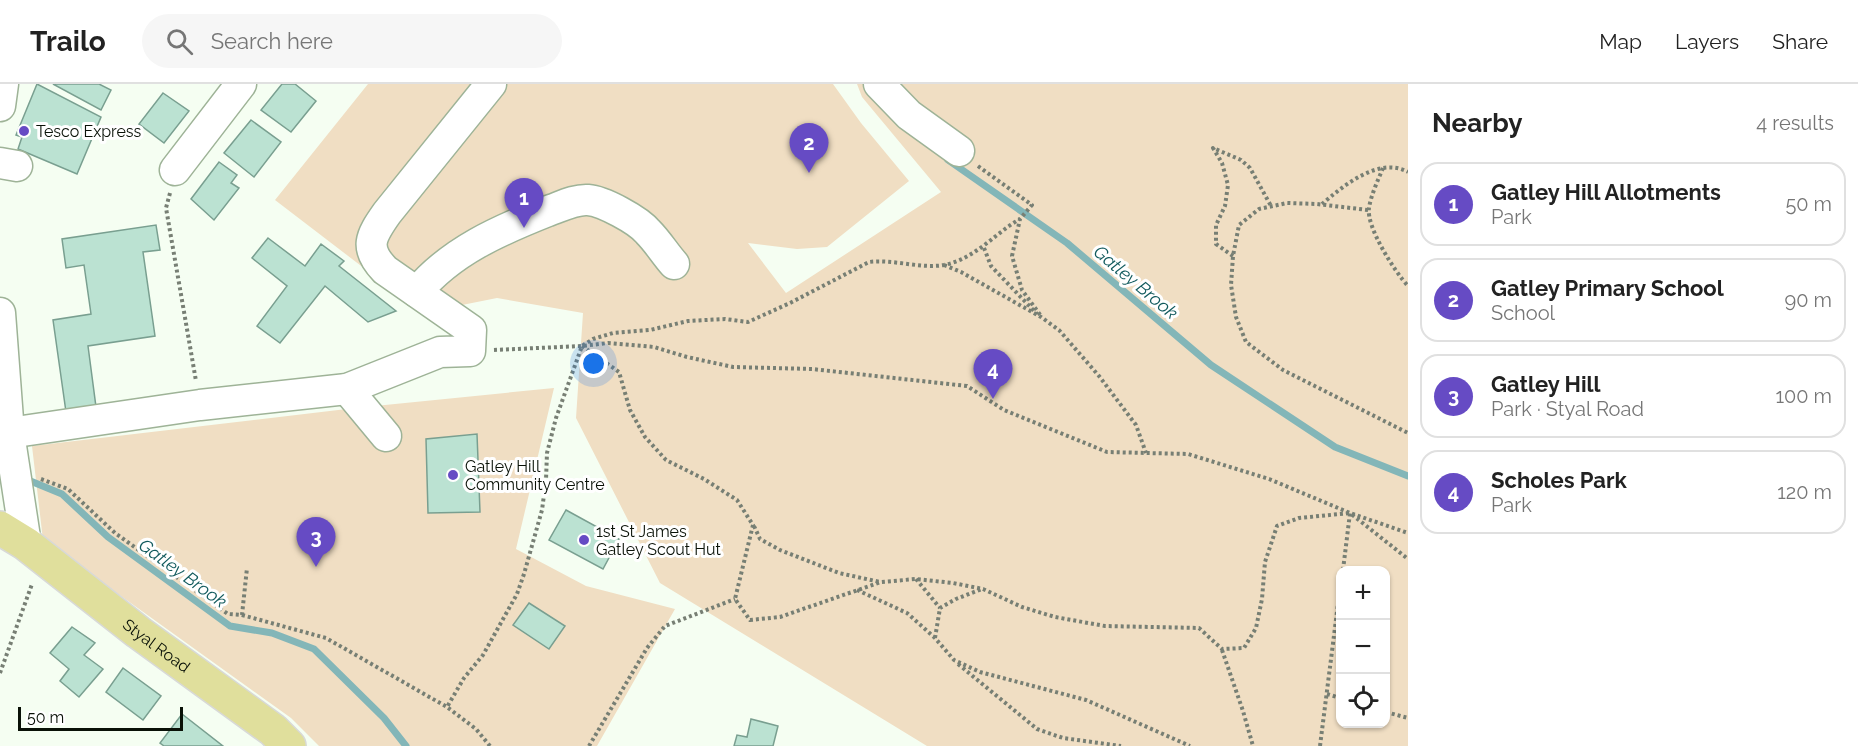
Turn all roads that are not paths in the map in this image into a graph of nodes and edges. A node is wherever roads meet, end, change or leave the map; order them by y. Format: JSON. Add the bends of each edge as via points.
{"nodes":[{"id":1,"x":241,"y":84,"type":"edge"},
{"id":2,"x":491,"y":84,"type":"edge"},
{"id":3,"x":879,"y":84,"type":"edge"},
{"id":4,"x":959,"y":151,"type":"road end"},
{"id":5,"x":176,"y":170,"type":"road end"},
{"id":6,"x":674,"y":264,"type":"dead end"},
{"id":7,"x":417,"y":292,"type":"junction"},
{"id":8,"x":0,"y":313,"type":"edge"},
{"id":9,"x":346,"y":389,"type":"junction"},
{"id":10,"x":386,"y":436,"type":"dead end"},
{"id":11,"x":10,"y":438,"type":"junction"},
{"id":12,"x":13,"y":536,"type":"edge"},
{"id":13,"x":289,"y":746,"type":"edge"}],
"edges":[{"from":1,"to":5,"type":"street"},
{"from":2,"to":7,"type":"street","via":[[387,213],[372,239],[374,259]]},
{"from":3,"to":4,"type":"street","via":[[909,115]]},
{"from":6,"to":7,"type":"street","via":[[647,230],[625,215],[587,200],[572,202],[480,241],[440,268]]},
{"from":7,"to":9,"type":"street","via":[[471,330],[470,351],[440,352]]},
{"from":8,"to":11,"type":"street"},
{"from":9,"to":10,"type":"street"},
{"from":9,"to":11,"type":"street","via":[[200,405]]},
{"from":11,"to":12,"type":"street"},
{"from":12,"to":13,"type":"main road","name":"Styal Road","via":[[273,730]]}]}
